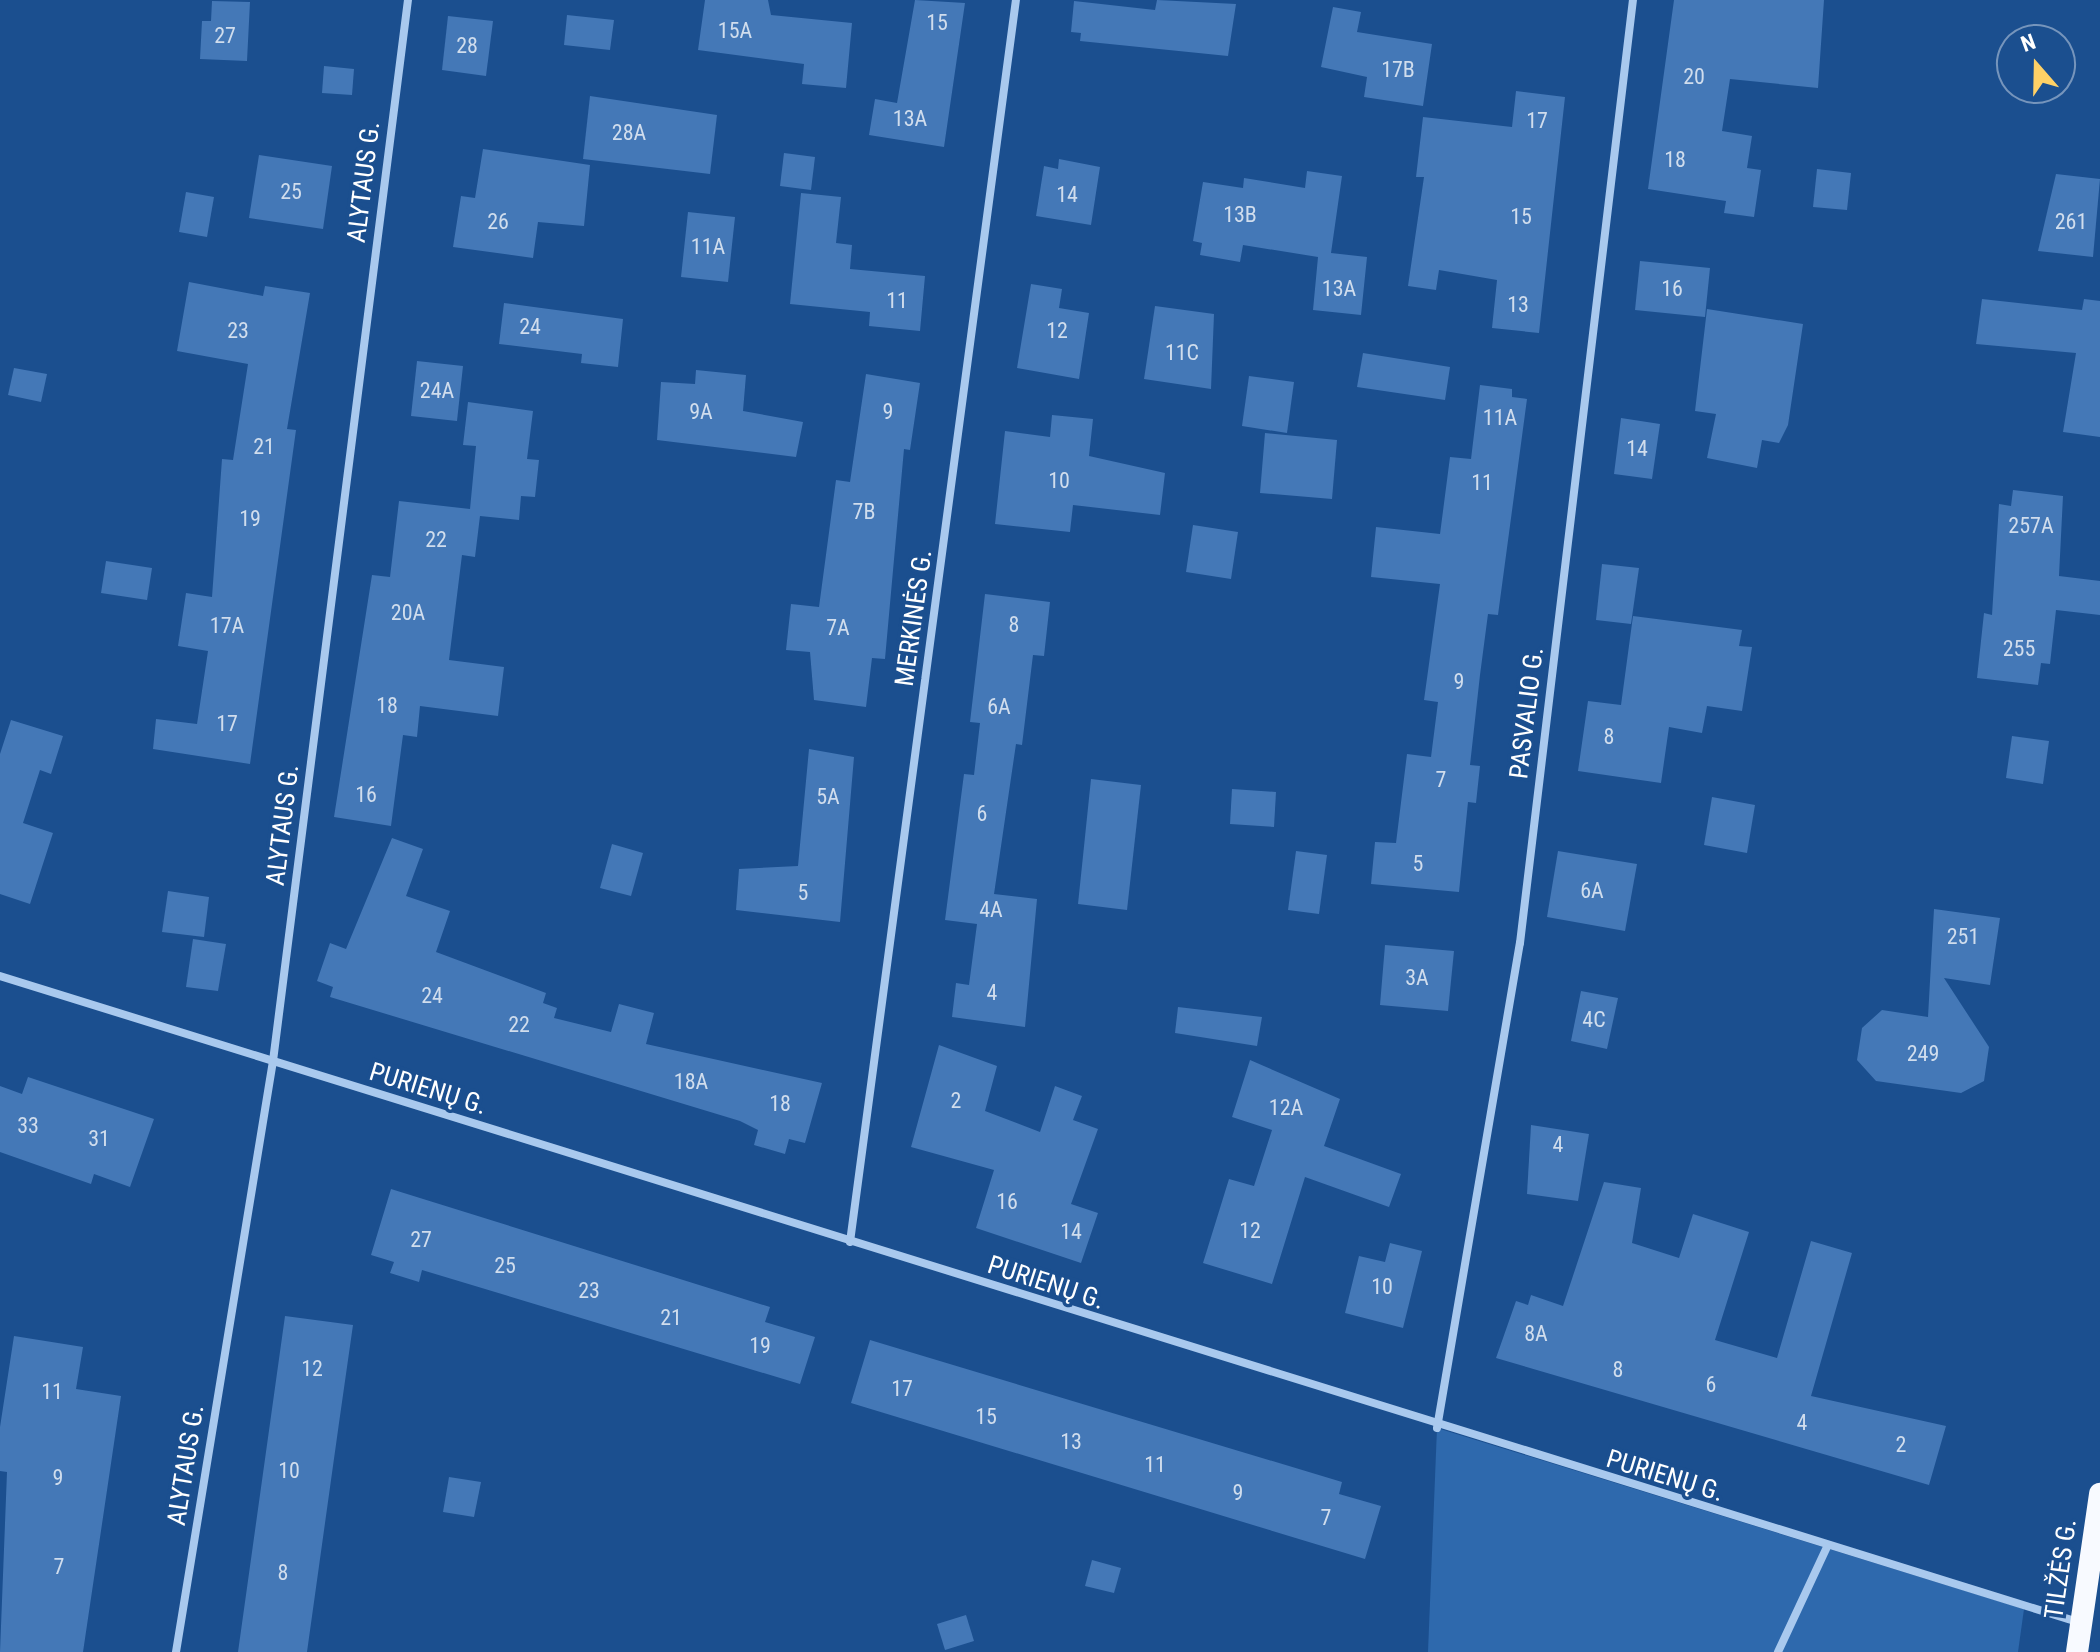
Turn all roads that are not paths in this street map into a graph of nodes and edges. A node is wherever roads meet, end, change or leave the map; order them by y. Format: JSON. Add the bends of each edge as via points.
{"nodes":[{"id":1,"x":408,"y":0,"type":"edge"},
{"id":2,"x":1016,"y":0,"type":"edge"},
{"id":3,"x":1633,"y":0,"type":"edge"},
{"id":4,"x":0,"y":976,"type":"edge"},
{"id":5,"x":273,"y":1061,"type":"junction"},
{"id":6,"x":850,"y":1242,"type":"junction"},
{"id":7,"x":1437,"y":1428,"type":"junction"},
{"id":8,"x":2100,"y":1494,"type":"edge"},
{"id":9,"x":1827,"y":1547,"type":"junction"},
{"id":10,"x":2082,"y":1623,"type":"junction"},
{"id":11,"x":176,"y":1652,"type":"edge"},
{"id":12,"x":1778,"y":1652,"type":"edge"},
{"id":13,"x":2077,"y":1652,"type":"edge"}],
"edges":[{"from":1,"to":5,"type":"street","name":"ALYTAUS G."},
{"from":2,"to":6,"type":"street","name":"MERKINĖS G."},
{"from":3,"to":7,"type":"street","name":"PASVALIO G.","via":[[1520,943]]},
{"from":4,"to":5,"type":"street","name":"PURIENŲ G."},
{"from":5,"to":6,"type":"street","name":"PURIENŲ G."},
{"from":5,"to":11,"type":"street","name":"ALYTAUS G."},
{"from":6,"to":7,"type":"street","name":"PURIENŲ G."},
{"from":7,"to":9,"type":"street","name":"PURIENŲ G."},
{"from":8,"to":10,"type":"highway","name":"TILŽĖS G."},
{"from":9,"to":10,"type":"street","name":"PURIENŲ G."},
{"from":9,"to":12,"type":"street"},
{"from":10,"to":13,"type":"highway","name":"TILŽĖS G."}]}
